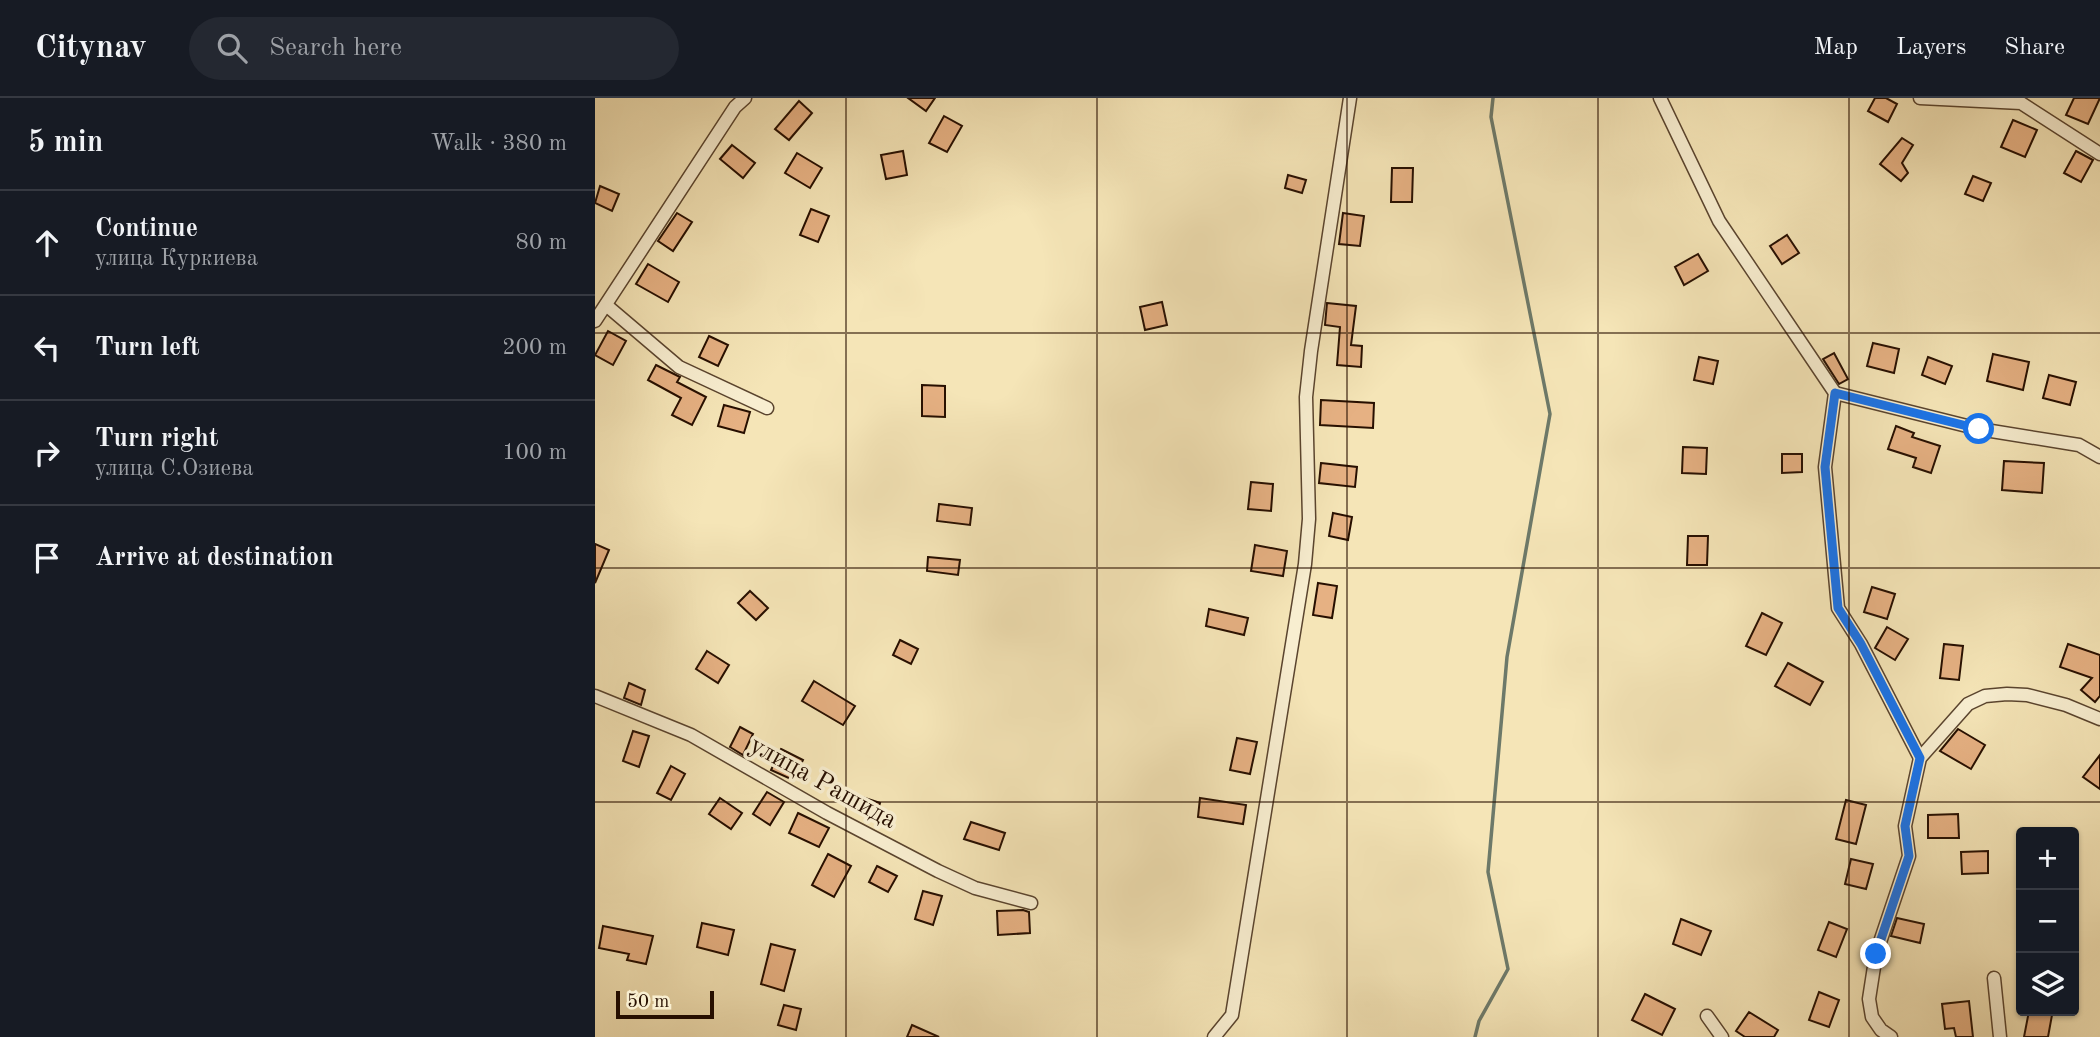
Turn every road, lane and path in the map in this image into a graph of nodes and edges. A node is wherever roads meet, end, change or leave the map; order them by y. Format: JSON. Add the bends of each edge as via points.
{"nodes":[{"id":1,"x":745,"y":98,"type":"edge"},
{"id":2,"x":1350,"y":98,"type":"edge"},
{"id":3,"x":1660,"y":98,"type":"edge"},
{"id":4,"x":1920,"y":98,"type":"edge"},
{"id":5,"x":2100,"y":154,"type":"edge"},
{"id":6,"x":606,"y":305,"type":"junction"},
{"id":7,"x":595,"y":321,"type":"edge"},
{"id":8,"x":1835,"y":393,"type":"junction"},
{"id":9,"x":767,"y":408,"type":"dead end"},
{"id":10,"x":2100,"y":457,"type":"edge"},
{"id":11,"x":595,"y":696,"type":"edge"},
{"id":12,"x":2100,"y":719,"type":"edge"},
{"id":13,"x":1920,"y":758,"type":"junction"},
{"id":14,"x":1031,"y":903,"type":"dead end"},
{"id":15,"x":1994,"y":978,"type":"dead end"},
{"id":16,"x":1707,"y":1016,"type":"dead end"},
{"id":17,"x":1214,"y":1037,"type":"edge"},
{"id":18,"x":1721,"y":1037,"type":"edge"},
{"id":19,"x":1891,"y":1037,"type":"edge"},
{"id":20,"x":2000,"y":1037,"type":"edge"}],
"edges":[{"from":1,"to":6,"type":"street","via":[[728,117]]},
{"from":2,"to":17,"type":"street","via":[[1306,397],[1310,519],[1305,564],[1232,1014]]},
{"from":3,"to":8,"type":"street","via":[[1719,221]]},
{"from":4,"to":5,"type":"street","via":[[2021,103]]},
{"from":6,"to":7,"type":"street"},
{"from":6,"to":9,"type":"street","via":[[679,367]]},
{"from":8,"to":10,"type":"street","via":[[1979,429],[2079,445]]},
{"from":8,"to":13,"type":"street","via":[[1825,467],[1838,608]]},
{"from":11,"to":14,"type":"street","name":"улица Рашида","via":[[691,735],[938,871],[975,888]]},
{"from":12,"to":13,"type":"street","via":[[2033,696],[1985,696],[1968,704]]},
{"from":13,"to":19,"type":"street","via":[[1905,826],[1909,856],[1876,954],[1869,999],[1872,1017]]},
{"from":15,"to":20,"type":"street"},
{"from":16,"to":18,"type":"street"}]}
